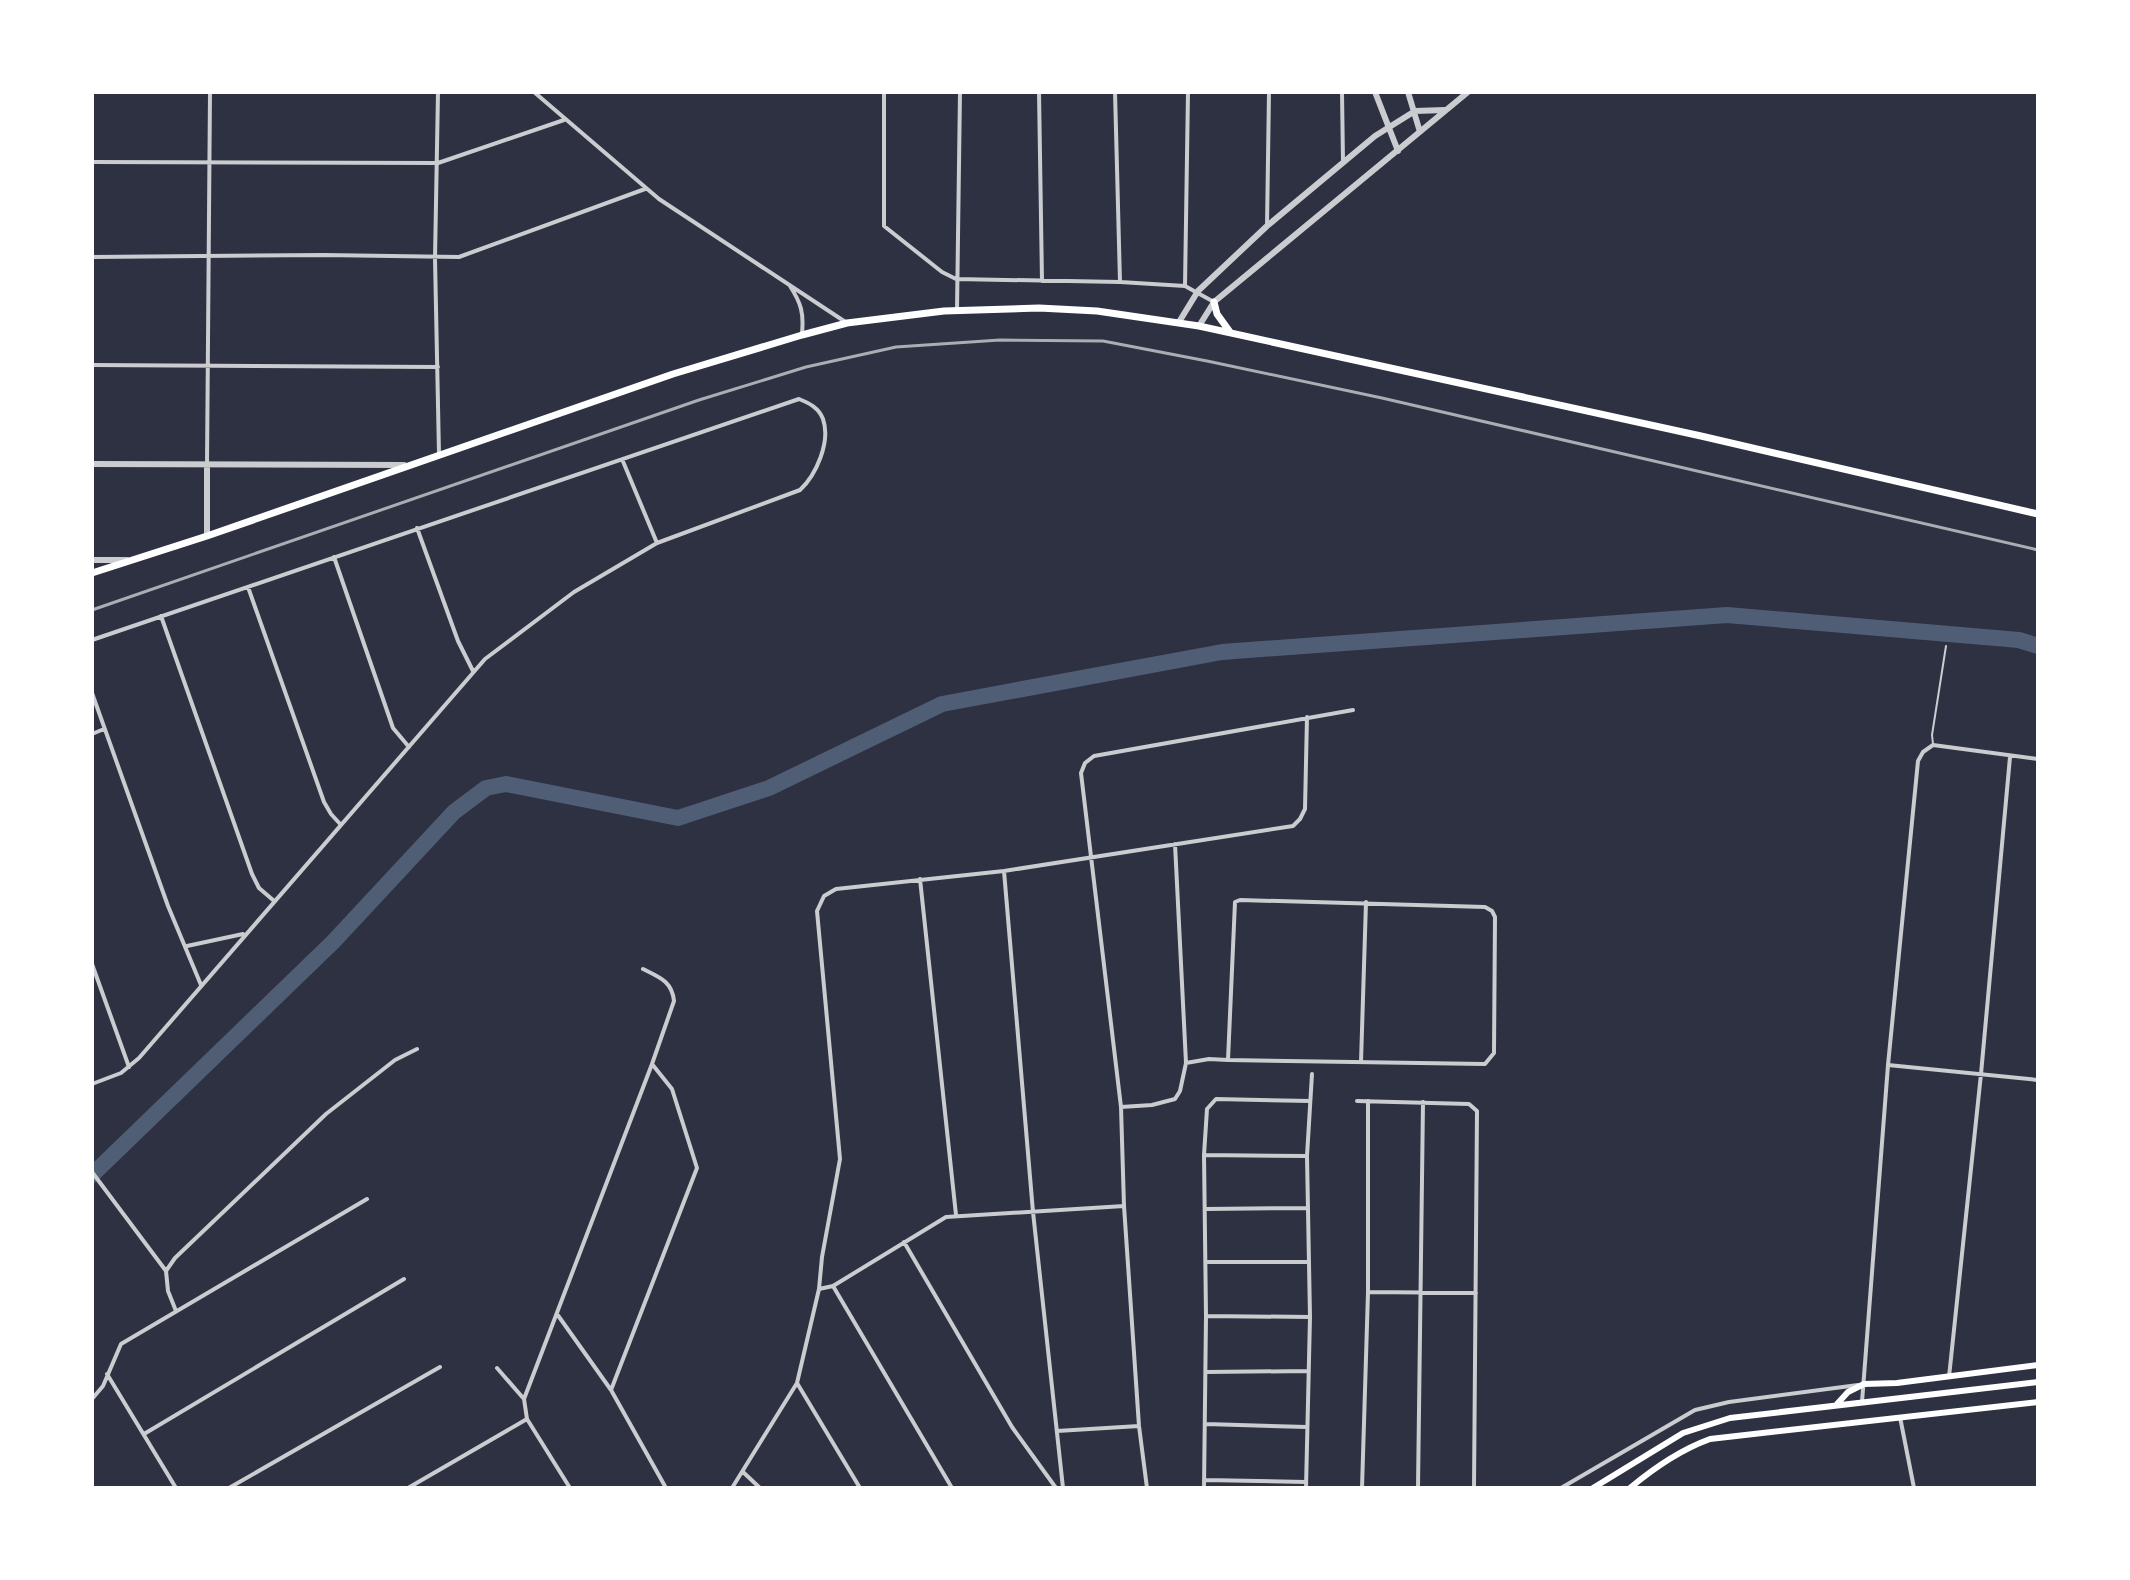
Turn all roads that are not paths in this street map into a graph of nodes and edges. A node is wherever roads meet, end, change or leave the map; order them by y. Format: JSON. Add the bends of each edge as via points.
{"nodes":[{"id":1,"x":210,"y":92,"type":"edge"},
{"id":2,"x":438,"y":92,"type":"edge"},
{"id":3,"x":534,"y":92,"type":"edge"},
{"id":4,"x":884,"y":92,"type":"edge"},
{"id":5,"x":960,"y":92,"type":"edge"},
{"id":6,"x":1039,"y":92,"type":"edge"},
{"id":7,"x":1115,"y":92,"type":"edge"},
{"id":8,"x":1188,"y":92,"type":"edge"},
{"id":9,"x":1269,"y":92,"type":"edge"},
{"id":10,"x":1342,"y":92,"type":"edge"},
{"id":11,"x":1375,"y":92,"type":"edge"},
{"id":12,"x":1408,"y":92,"type":"edge"},
{"id":13,"x":1468,"y":92,"type":"edge"},
{"id":14,"x":1446,"y":110,"type":"junction"},
{"id":15,"x":1415,"y":111,"type":"junction"},
{"id":16,"x":564,"y":120,"type":"junction"},
{"id":17,"x":1389,"y":126,"type":"junction"},
{"id":18,"x":1420,"y":132,"type":"junction"},
{"id":19,"x":1398,"y":151,"type":"junction"},
{"id":20,"x":92,"y":162,"type":"edge"},
{"id":21,"x":210,"y":163,"type":"junction"},
{"id":22,"x":438,"y":163,"type":"junction"},
{"id":23,"x":1343,"y":164,"type":"junction"},
{"id":24,"x":645,"y":189,"type":"junction"},
{"id":25,"x":1267,"y":226,"type":"junction"},
{"id":26,"x":92,"y":257,"type":"edge"},
{"id":27,"x":207,"y":257,"type":"junction"},
{"id":28,"x":435,"y":259,"type":"junction"},
{"id":29,"x":956,"y":279,"type":"junction"},
{"id":30,"x":1042,"y":281,"type":"junction"},
{"id":31,"x":1120,"y":282,"type":"junction"},
{"id":32,"x":788,"y":284,"type":"junction"},
{"id":33,"x":1185,"y":286,"type":"junction"},
{"id":34,"x":1198,"y":291,"type":"junction"},
{"id":35,"x":1214,"y":302,"type":"junction"},
{"id":36,"x":957,"y":310,"type":"junction"},
{"id":37,"x":1179,"y":322,"type":"junction"},
{"id":38,"x":847,"y":323,"type":"junction"},
{"id":39,"x":1199,"y":326,"type":"junction"},
{"id":40,"x":1231,"y":333,"type":"junction"},
{"id":41,"x":802,"y":335,"type":"junction"},
{"id":42,"x":92,"y":365,"type":"edge"},
{"id":43,"x":208,"y":366,"type":"junction"},
{"id":44,"x":438,"y":367,"type":"junction"},
{"id":45,"x":439,"y":455,"type":"junction"},
{"id":46,"x":622,"y":459,"type":"junction"},
{"id":47,"x":92,"y":464,"type":"edge"},
{"id":48,"x":207,"y":465,"type":"junction"},
{"id":49,"x":410,"y":465,"type":"junction"},
{"id":50,"x":2038,"y":514,"type":"edge"},
{"id":51,"x":417,"y":528,"type":"junction"},
{"id":52,"x":207,"y":536,"type":"junction"},
{"id":53,"x":657,"y":543,"type":"junction"},
{"id":54,"x":334,"y":557,"type":"junction"},
{"id":55,"x":92,"y":560,"type":"edge"},
{"id":56,"x":130,"y":560,"type":"junction"},
{"id":57,"x":92,"y":573,"type":"edge"},
{"id":58,"x":248,"y":587,"type":"junction"},
{"id":59,"x":161,"y":616,"type":"junction"},
{"id":60,"x":92,"y":640,"type":"edge"},
{"id":61,"x":1946,"y":646,"type":"dead end"},
{"id":62,"x":473,"y":671,"type":"junction"},
{"id":63,"x":92,"y":693,"type":"edge"},
{"id":64,"x":1353,"y":710,"type":"dead end"},
{"id":65,"x":1307,"y":717,"type":"junction"},
{"id":66,"x":104,"y":729,"type":"junction"},
{"id":67,"x":92,"y":734,"type":"edge"},
{"id":68,"x":1933,"y":745,"type":"junction"},
{"id":69,"x":409,"y":747,"type":"junction"},
{"id":70,"x":2010,"y":757,"type":"junction"},
{"id":71,"x":2038,"y":759,"type":"edge"},
{"id":72,"x":341,"y":825,"type":"junction"},
{"id":73,"x":1175,"y":844,"type":"junction"},
{"id":74,"x":1093,"y":859,"type":"junction"},
{"id":75,"x":1004,"y":871,"type":"junction"},
{"id":76,"x":920,"y":879,"type":"junction"},
{"id":77,"x":273,"y":900,"type":"junction"},
{"id":78,"x":1366,"y":902,"type":"junction"},
{"id":79,"x":244,"y":934,"type":"junction"},
{"id":80,"x":187,"y":946,"type":"junction"},
{"id":81,"x":92,"y":964,"type":"edge"},
{"id":82,"x":643,"y":969,"type":"dead end"},
{"id":83,"x":201,"y":985,"type":"junction"},
{"id":84,"x":417,"y":1049,"type":"dead end"},
{"id":85,"x":1228,"y":1060,"type":"junction"},
{"id":86,"x":1361,"y":1062,"type":"junction"},
{"id":87,"x":1186,"y":1063,"type":"junction"},
{"id":88,"x":652,"y":1064,"type":"junction"},
{"id":89,"x":1888,"y":1065,"type":"junction"},
{"id":90,"x":129,"y":1067,"type":"junction"},
{"id":91,"x":1312,"y":1074,"type":"dead end"},
{"id":92,"x":1981,"y":1074,"type":"junction"},
{"id":93,"x":2038,"y":1080,"type":"edge"},
{"id":94,"x":92,"y":1084,"type":"edge"},
{"id":95,"x":1310,"y":1101,"type":"junction"},
{"id":96,"x":1357,"y":1101,"type":"dead end"},
{"id":97,"x":1368,"y":1101,"type":"junction"},
{"id":98,"x":1423,"y":1102,"type":"junction"},
{"id":99,"x":1121,"y":1107,"type":"junction"},
{"id":100,"x":1204,"y":1155,"type":"junction"},
{"id":101,"x":1307,"y":1156,"type":"junction"},
{"id":102,"x":92,"y":1172,"type":"edge"},
{"id":103,"x":367,"y":1199,"type":"dead end"},
{"id":104,"x":1124,"y":1206,"type":"junction"},
{"id":105,"x":1309,"y":1208,"type":"junction"},
{"id":106,"x":1206,"y":1209,"type":"junction"},
{"id":107,"x":1033,"y":1212,"type":"junction"},
{"id":108,"x":956,"y":1215,"type":"junction"},
{"id":109,"x":904,"y":1242,"type":"junction"},
{"id":110,"x":1206,"y":1262,"type":"junction"},
{"id":111,"x":1309,"y":1262,"type":"junction"},
{"id":112,"x":166,"y":1271,"type":"junction"},
{"id":113,"x":404,"y":1279,"type":"dead end"},
{"id":114,"x":833,"y":1286,"type":"junction"},
{"id":115,"x":819,"y":1289,"type":"junction"},
{"id":116,"x":1368,"y":1292,"type":"junction"},
{"id":117,"x":1422,"y":1292,"type":"junction"},
{"id":118,"x":1476,"y":1293,"type":"junction"},
{"id":119,"x":176,"y":1311,"type":"junction"},
{"id":120,"x":557,"y":1314,"type":"junction"},
{"id":121,"x":1206,"y":1316,"type":"junction"},
{"id":122,"x":1310,"y":1317,"type":"junction"},
{"id":123,"x":2038,"y":1365,"type":"edge"},
{"id":124,"x":440,"y":1367,"type":"dead end"},
{"id":125,"x":497,"y":1368,"type":"dead end"},
{"id":126,"x":1309,"y":1371,"type":"junction"},
{"id":127,"x":1206,"y":1372,"type":"junction"},
{"id":128,"x":107,"y":1374,"type":"junction"},
{"id":129,"x":1949,"y":1377,"type":"junction"},
{"id":130,"x":2038,"y":1382,"type":"edge"},
{"id":131,"x":797,"y":1383,"type":"junction"},
{"id":132,"x":1864,"y":1384,"type":"junction"},
{"id":133,"x":611,"y":1390,"type":"junction"},
{"id":134,"x":92,"y":1399,"type":"edge"},
{"id":135,"x":524,"y":1399,"type":"junction"},
{"id":136,"x":1862,"y":1402,"type":"junction"},
{"id":137,"x":2038,"y":1402,"type":"edge"},
{"id":138,"x":1837,"y":1404,"type":"junction"},
{"id":139,"x":1900,"y":1417,"type":"junction"},
{"id":140,"x":527,"y":1419,"type":"junction"},
{"id":141,"x":1205,"y":1424,"type":"junction"},
{"id":142,"x":1139,"y":1426,"type":"junction"},
{"id":143,"x":1307,"y":1427,"type":"junction"},
{"id":144,"x":1057,"y":1431,"type":"junction"},
{"id":145,"x":144,"y":1434,"type":"junction"},
{"id":146,"x":743,"y":1472,"type":"junction"},
{"id":147,"x":1204,"y":1480,"type":"junction"},
{"id":148,"x":1306,"y":1485,"type":"edge"},
{"id":149,"x":176,"y":1488,"type":"edge"},
{"id":150,"x":229,"y":1488,"type":"edge"},
{"id":151,"x":408,"y":1488,"type":"edge"},
{"id":152,"x":570,"y":1488,"type":"edge"},
{"id":153,"x":666,"y":1488,"type":"edge"},
{"id":154,"x":732,"y":1488,"type":"edge"},
{"id":155,"x":760,"y":1488,"type":"edge"},
{"id":156,"x":860,"y":1488,"type":"edge"},
{"id":157,"x":952,"y":1488,"type":"edge"},
{"id":158,"x":1056,"y":1488,"type":"edge"},
{"id":159,"x":1063,"y":1488,"type":"edge"},
{"id":160,"x":1147,"y":1488,"type":"edge"},
{"id":161,"x":1204,"y":1488,"type":"edge"},
{"id":162,"x":1362,"y":1488,"type":"edge"},
{"id":163,"x":1418,"y":1488,"type":"edge"},
{"id":164,"x":1474,"y":1488,"type":"edge"},
{"id":165,"x":1561,"y":1488,"type":"edge"},
{"id":166,"x":1593,"y":1488,"type":"edge"},
{"id":167,"x":1630,"y":1488,"type":"edge"},
{"id":168,"x":1914,"y":1488,"type":"edge"}],
"edges":[{"from":1,"to":21,"type":"street"},
{"from":2,"to":22,"type":"street"},
{"from":3,"to":16,"type":"street"},
{"from":4,"to":29,"type":"street","via":[[884,226]]},
{"from":5,"to":29,"type":"street"},
{"from":6,"to":30,"type":"street"},
{"from":7,"to":31,"type":"street"},
{"from":8,"to":33,"type":"street"},
{"from":9,"to":25,"type":"street"},
{"from":10,"to":23,"type":"street"},
{"from":11,"to":17,"type":"street"},
{"from":12,"to":15,"type":"street"},
{"from":13,"to":14,"type":"street"},
{"from":14,"to":15,"type":"street"},
{"from":14,"to":18,"type":"street"},
{"from":15,"to":17,"type":"street"},
{"from":15,"to":18,"type":"street"},
{"from":16,"to":22,"type":"street"},
{"from":16,"to":24,"type":"street"},
{"from":17,"to":19,"type":"street"},
{"from":17,"to":23,"type":"street"},
{"from":18,"to":19,"type":"street"},
{"from":19,"to":35,"type":"street"},
{"from":20,"to":21,"type":"street"},
{"from":21,"to":22,"type":"street"},
{"from":21,"to":27,"type":"street"},
{"from":22,"to":28,"type":"street"},
{"from":23,"to":25,"type":"street"},
{"from":24,"to":28,"type":"street","via":[[459,257]]},
{"from":24,"to":32,"type":"street"},
{"from":25,"to":34,"type":"street"},
{"from":26,"to":27,"type":"street"},
{"from":27,"to":28,"type":"street"},
{"from":27,"to":43,"type":"street"},
{"from":28,"to":44,"type":"street"},
{"from":29,"to":30,"type":"street"},
{"from":29,"to":36,"type":"street"},
{"from":30,"to":31,"type":"street"},
{"from":31,"to":33,"type":"street"},
{"from":32,"to":38,"type":"street"},
{"from":32,"to":41,"type":"street","via":[[800,301]]},
{"from":33,"to":34,"type":"street"},
{"from":34,"to":35,"type":"street"},
{"from":34,"to":37,"type":"street"},
{"from":35,"to":39,"type":"street"},
{"from":35,"to":40,"type":"main road","via":[[1222,325]]},
{"from":36,"to":37,"type":"main road","via":[[1097,311]]},
{"from":36,"to":38,"type":"main road"},
{"from":37,"to":39,"type":"main road"},
{"from":38,"to":41,"type":"main road"},
{"from":39,"to":40,"type":"main road"},
{"from":40,"to":50,"type":"main road"},
{"from":41,"to":45,"type":"main road"},
{"from":42,"to":43,"type":"street"},
{"from":43,"to":44,"type":"street"},
{"from":43,"to":48,"type":"street"},
{"from":44,"to":45,"type":"street"},
{"from":45,"to":49,"type":"main road"},
{"from":46,"to":51,"type":"street"},
{"from":46,"to":53,"type":"street"},
{"from":46,"to":53,"type":"street","via":[[799,399],[814,405],[823,420],[825,440],[815,472],[800,490]]},
{"from":47,"to":48,"type":"street"},
{"from":48,"to":49,"type":"street"},
{"from":48,"to":52,"type":"street"},
{"from":49,"to":52,"type":"main road"},
{"from":51,"to":54,"type":"street"},
{"from":51,"to":62,"type":"street"},
{"from":52,"to":56,"type":"main road"},
{"from":53,"to":62,"type":"street","via":[[574,592]]},
{"from":54,"to":58,"type":"street"},
{"from":54,"to":69,"type":"street","via":[[393,728]]},
{"from":55,"to":56,"type":"street"},
{"from":56,"to":57,"type":"main road"},
{"from":58,"to":59,"type":"street"},
{"from":58,"to":72,"type":"street","via":[[324,802]]},
{"from":59,"to":60,"type":"street"},
{"from":59,"to":77,"type":"street","via":[[252,874]]},
{"from":61,"to":68,"type":"lane"},
{"from":62,"to":69,"type":"street"},
{"from":63,"to":66,"type":"street"},
{"from":64,"to":65,"type":"street"},
{"from":65,"to":73,"type":"street","via":[[1305,809],[1293,826]]},
{"from":65,"to":74,"type":"street","via":[[1094,756],[1081,773]]},
{"from":66,"to":67,"type":"street"},
{"from":66,"to":80,"type":"street"},
{"from":68,"to":70,"type":"street"},
{"from":68,"to":89,"type":"street","via":[[1918,761]]},
{"from":69,"to":72,"type":"street"},
{"from":70,"to":71,"type":"street"},
{"from":70,"to":92,"type":"street"},
{"from":72,"to":77,"type":"street"},
{"from":73,"to":74,"type":"street"},
{"from":73,"to":87,"type":"street"},
{"from":74,"to":75,"type":"street"},
{"from":74,"to":99,"type":"street"},
{"from":75,"to":76,"type":"street"},
{"from":75,"to":107,"type":"street"},
{"from":76,"to":108,"type":"street"},
{"from":76,"to":115,"type":"street","via":[[836,889],[824,896],[817,911],[840,1159]]},
{"from":77,"to":79,"type":"street"},
{"from":78,"to":85,"type":"street","via":[[1235,902]]},
{"from":78,"to":86,"type":"street"},
{"from":78,"to":86,"type":"street","via":[[1492,911],[1494,1053],[1485,1064]]},
{"from":79,"to":80,"type":"street"},
{"from":79,"to":83,"type":"street"},
{"from":80,"to":83,"type":"street"},
{"from":81,"to":90,"type":"street"},
{"from":82,"to":88,"type":"street","via":[[673,990]]},
{"from":83,"to":90,"type":"street"},
{"from":84,"to":112,"type":"street","via":[[326,1114]]},
{"from":85,"to":86,"type":"street"},
{"from":85,"to":87,"type":"street"},
{"from":87,"to":99,"type":"street","via":[[1175,1099]]},
{"from":88,"to":120,"type":"street"},
{"from":88,"to":133,"type":"street","via":[[672,1089],[697,1168]]},
{"from":89,"to":92,"type":"street"},
{"from":89,"to":132,"type":"street"},
{"from":90,"to":94,"type":"street"},
{"from":91,"to":95,"type":"street"},
{"from":92,"to":93,"type":"street"},
{"from":92,"to":129,"type":"street"},
{"from":95,"to":100,"type":"street","via":[[1216,1099],[1207,1109]]},
{"from":95,"to":101,"type":"street"},
{"from":96,"to":97,"type":"street"},
{"from":97,"to":98,"type":"street"},
{"from":97,"to":116,"type":"street"},
{"from":98,"to":117,"type":"street"},
{"from":98,"to":118,"type":"street","via":[[1469,1104],[1477,1111]]},
{"from":99,"to":104,"type":"street"},
{"from":100,"to":101,"type":"street"},
{"from":100,"to":106,"type":"street"},
{"from":101,"to":105,"type":"street"},
{"from":102,"to":112,"type":"street"},
{"from":103,"to":119,"type":"street"},
{"from":104,"to":107,"type":"street"},
{"from":104,"to":142,"type":"street"},
{"from":105,"to":106,"type":"street"},
{"from":105,"to":111,"type":"street"},
{"from":106,"to":110,"type":"street"},
{"from":107,"to":108,"type":"street"},
{"from":107,"to":144,"type":"street"},
{"from":108,"to":109,"type":"street"},
{"from":109,"to":114,"type":"street"},
{"from":109,"to":158,"type":"street","via":[[1012,1427]]},
{"from":110,"to":111,"type":"street"},
{"from":110,"to":121,"type":"street"},
{"from":111,"to":122,"type":"street"},
{"from":112,"to":119,"type":"street"},
{"from":113,"to":145,"type":"street"},
{"from":114,"to":115,"type":"street"},
{"from":114,"to":157,"type":"street"},
{"from":115,"to":131,"type":"street"},
{"from":116,"to":117,"type":"street"},
{"from":116,"to":162,"type":"street"},
{"from":117,"to":118,"type":"street"},
{"from":117,"to":163,"type":"street"},
{"from":118,"to":164,"type":"street"},
{"from":119,"to":128,"type":"street","via":[[121,1344]]},
{"from":120,"to":133,"type":"street"},
{"from":120,"to":135,"type":"street"},
{"from":121,"to":122,"type":"street"},
{"from":121,"to":127,"type":"street"},
{"from":122,"to":126,"type":"street"},
{"from":123,"to":129,"type":"main road"},
{"from":124,"to":150,"type":"street"},
{"from":125,"to":135,"type":"street"},
{"from":126,"to":127,"type":"street"},
{"from":126,"to":143,"type":"street"},
{"from":127,"to":141,"type":"street"},
{"from":128,"to":134,"type":"street"},
{"from":128,"to":145,"type":"street"},
{"from":129,"to":132,"type":"main road"},
{"from":130,"to":136,"type":"main road"},
{"from":131,"to":146,"type":"street"},
{"from":131,"to":156,"type":"street"},
{"from":132,"to":136,"type":"street"},
{"from":132,"to":138,"type":"main road"},
{"from":132,"to":165,"type":"street","via":[[1695,1410]]},
{"from":133,"to":153,"type":"street"},
{"from":135,"to":140,"type":"street"},
{"from":136,"to":138,"type":"main road"},
{"from":137,"to":139,"type":"main road"},
{"from":138,"to":166,"type":"main road","via":[[1707,1424]]},
{"from":139,"to":167,"type":"main road","via":[[1710,1439],[1687,1448]]},
{"from":139,"to":168,"type":"street"},
{"from":140,"to":151,"type":"street"},
{"from":140,"to":152,"type":"street"},
{"from":141,"to":143,"type":"street"},
{"from":141,"to":147,"type":"street"},
{"from":142,"to":144,"type":"street"},
{"from":142,"to":160,"type":"street"},
{"from":143,"to":148,"type":"street"},
{"from":144,"to":159,"type":"street"},
{"from":145,"to":149,"type":"street"},
{"from":146,"to":154,"type":"street"},
{"from":146,"to":155,"type":"street"},
{"from":147,"to":148,"type":"street"},
{"from":147,"to":161,"type":"street"}]}
